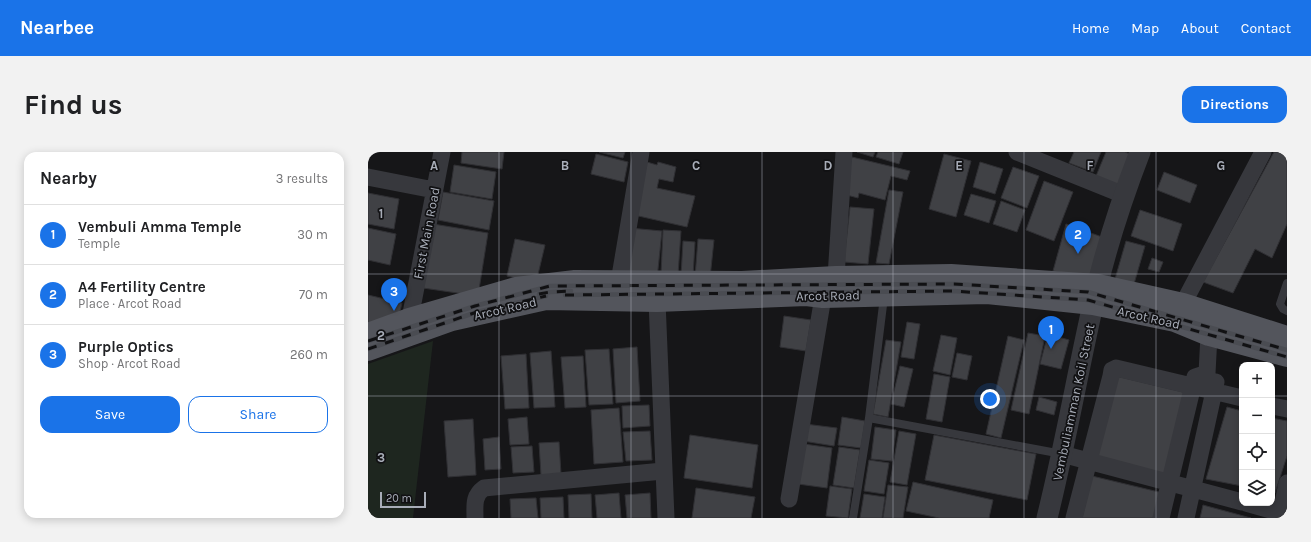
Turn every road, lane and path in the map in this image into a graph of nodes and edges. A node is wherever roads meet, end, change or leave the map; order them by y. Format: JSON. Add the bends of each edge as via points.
{"nodes":[{"id":1,"x":442,"y":152,"type":"edge"},
{"id":2,"x":641,"y":152,"type":"edge"},
{"id":3,"x":844,"y":152,"type":"edge"},
{"id":4,"x":1017,"y":152,"type":"edge"},
{"id":5,"x":1140,"y":152,"type":"edge"},
{"id":6,"x":1263,"y":152,"type":"edge"},
{"id":7,"x":368,"y":177,"type":"edge"},
{"id":8,"x":434,"y":190,"type":"junction"},
{"id":9,"x":1124,"y":195,"type":"junction"},
{"id":10,"x":836,"y":277,"type":"junction"},
{"id":11,"x":619,"y":282,"type":"junction"},
{"id":12,"x":1287,"y":283,"type":"edge"},
{"id":13,"x":594,"y":291,"type":"junction"},
{"id":14,"x":658,"y":291,"type":"junction"},
{"id":15,"x":885,"y":294,"type":"junction"},
{"id":16,"x":1095,"y":295,"type":"junction"},
{"id":17,"x":823,"y":297,"type":"junction"},
{"id":18,"x":1183,"y":304,"type":"junction"},
{"id":19,"x":1287,"y":311,"type":"edge"},
{"id":20,"x":408,"y":328,"type":"junction"},
{"id":21,"x":368,"y":334,"type":"edge"},
{"id":22,"x":1209,"y":334,"type":"junction"},
{"id":23,"x":1287,"y":337,"type":"edge"},
{"id":24,"x":368,"y":350,"type":"edge"},
{"id":25,"x":1287,"y":356,"type":"edge"},
{"id":26,"x":1207,"y":373,"type":"junction"},
{"id":27,"x":1192,"y":386,"type":"junction"},
{"id":28,"x":1214,"y":392,"type":"junction"},
{"id":29,"x":1239,"y":397,"type":"edge"},
{"id":30,"x":1275,"y":407,"type":"edge"},
{"id":31,"x":1287,"y":409,"type":"edge"},
{"id":32,"x":869,"y":418,"type":"junction"},
{"id":33,"x":1062,"y":454,"type":"junction"},
{"id":34,"x":1090,"y":462,"type":"junction"},
{"id":35,"x":663,"y":471,"type":"junction"},
{"id":36,"x":1170,"y":483,"type":"junction"},
{"id":37,"x":1287,"y":483,"type":"edge"},
{"id":38,"x":1194,"y":489,"type":"junction"},
{"id":39,"x":789,"y":499,"type":"dead end"},
{"id":40,"x":1239,"y":501,"type":"edge"},
{"id":41,"x":1254,"y":506,"type":"edge"},
{"id":42,"x":1280,"y":515,"type":"edge"},
{"id":43,"x":475,"y":518,"type":"edge"},
{"id":44,"x":666,"y":518,"type":"edge"},
{"id":45,"x":853,"y":518,"type":"edge"},
{"id":46,"x":1047,"y":518,"type":"edge"},
{"id":47,"x":1074,"y":518,"type":"edge"},
{"id":48,"x":1161,"y":518,"type":"edge"},
{"id":49,"x":1186,"y":518,"type":"edge"}],
"edges":[{"from":1,"to":8,"type":"street","name":"First Main Road"},
{"from":2,"to":11,"type":"street"},
{"from":3,"to":10,"type":"street"},
{"from":4,"to":9,"type":"street"},
{"from":5,"to":9,"type":"street","name":"Vembuliamman Koil Street"},
{"from":6,"to":18,"type":"street"},
{"from":7,"to":8,"type":"street"},
{"from":8,"to":20,"type":"street","name":"First Main Road"},
{"from":9,"to":16,"type":"street","name":"Vembuliamman Koil Street"},
{"from":10,"to":14,"type":"main road","name":"Arcot Road","via":[[742,282]]},
{"from":10,"to":16,"type":"main road","name":"Arcot Road","via":[[951,275]]},
{"from":11,"to":13,"type":"main road","name":"Arcot Road"},
{"from":11,"to":14,"type":"main road","name":"Arcot Road"},
{"from":12,"to":19,"type":"lane","via":[[1280,304]]},
{"from":13,"to":14,"type":"main road","name":"Arcot Road"},
{"from":13,"to":20,"type":"main road","name":"Arcot Road","via":[[575,281],[516,288]]},
{"from":14,"to":17,"type":"main road","name":"Arcot Road"},
{"from":14,"to":35,"type":"street"},
{"from":15,"to":16,"type":"main road","name":"Arcot Road"},
{"from":15,"to":17,"type":"main road","name":"Arcot Road"},
{"from":15,"to":32,"type":"lane"},
{"from":16,"to":18,"type":"main road","name":"Arcot Road"},
{"from":16,"to":22,"type":"main road","name":"Arcot Road"},
{"from":16,"to":33,"type":"street","name":"Vembuliamman Koil Street"},
{"from":17,"to":39,"type":"street"},
{"from":18,"to":23,"type":"main road","name":"Arcot Road"},
{"from":20,"to":21,"type":"main road","name":"Arcot Road"},
{"from":20,"to":24,"type":"main road","name":"Arcot Road"},
{"from":22,"to":25,"type":"main road","name":"Arcot Road"},
{"from":22,"to":26,"type":"street"},
{"from":26,"to":27,"type":"street","via":[[1195,378]]},
{"from":26,"to":28,"type":"street","via":[[1216,382]]},
{"from":27,"to":28,"type":"street"},
{"from":27,"to":34,"type":"street","via":[[1116,368],[1111,376]]},
{"from":27,"to":36,"type":"street"},
{"from":28,"to":29,"type":"street"},
{"from":28,"to":38,"type":"street"},
{"from":30,"to":31,"type":"street"},
{"from":32,"to":33,"type":"lane"},
{"from":32,"to":45,"type":"lane"},
{"from":33,"to":34,"type":"street"},
{"from":33,"to":46,"type":"street","name":"Vembuliamman Koil Street"},
{"from":34,"to":36,"type":"street"},
{"from":34,"to":47,"type":"street"},
{"from":35,"to":43,"type":"street","via":[[484,488],[477,493],[475,499]]},
{"from":35,"to":44,"type":"street"},
{"from":36,"to":38,"type":"street"},
{"from":36,"to":48,"type":"street"},
{"from":37,"to":42,"type":"street"},
{"from":38,"to":40,"type":"street"},
{"from":38,"to":49,"type":"street"},
{"from":41,"to":42,"type":"street"}]}
